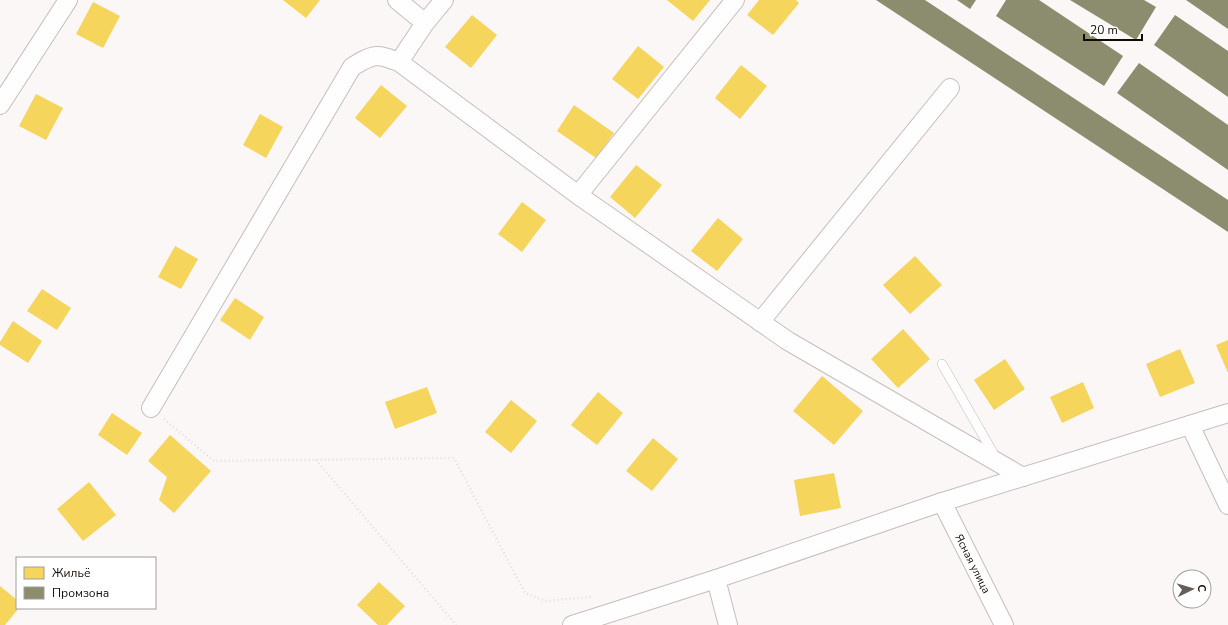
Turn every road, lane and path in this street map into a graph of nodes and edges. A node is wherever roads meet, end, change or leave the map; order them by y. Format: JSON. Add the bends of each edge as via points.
{"nodes":[{"id":1,"x":68,"y":0,"type":"edge"},
{"id":2,"x":397,"y":0,"type":"edge"},
{"id":3,"x":444,"y":0,"type":"edge"},
{"id":4,"x":735,"y":0,"type":"edge"},
{"id":5,"x":425,"y":23,"type":"junction"},
{"id":6,"x":399,"y":62,"type":"junction"},
{"id":7,"x":950,"y":88,"type":"dead end"},
{"id":8,"x":0,"y":105,"type":"edge"},
{"id":9,"x":578,"y":195,"type":"junction"},
{"id":10,"x":760,"y":322,"type":"junction"},
{"id":11,"x":942,"y":364,"type":"dead end"},
{"id":12,"x":151,"y":408,"type":"joint"},
{"id":13,"x":1228,"y":413,"type":"edge"},
{"id":14,"x":1190,"y":425,"type":"junction"},
{"id":15,"x":316,"y":460,"type":"junction"},
{"id":16,"x":999,"y":464,"type":"junction"},
{"id":17,"x":1023,"y":477,"type":"junction"},
{"id":18,"x":942,"y":502,"type":"junction"},
{"id":19,"x":1228,"y":505,"type":"edge"},
{"id":20,"x":716,"y":579,"type":"junction"},
{"id":21,"x":609,"y":613,"type":"junction"},
{"id":22,"x":456,"y":625,"type":"edge"},
{"id":23,"x":572,"y":625,"type":"edge"},
{"id":24,"x":728,"y":625,"type":"edge"},
{"id":25,"x":1004,"y":625,"type":"edge"}],
"edges":[{"from":1,"to":8,"type":"street"},
{"from":2,"to":5,"type":"street"},
{"from":3,"to":5,"type":"street"},
{"from":4,"to":9,"type":"street"},
{"from":5,"to":6,"type":"street"},
{"from":6,"to":9,"type":"street"},
{"from":6,"to":12,"type":"street","via":[[382,55],[367,58],[352,67]]},
{"from":7,"to":10,"type":"street"},
{"from":9,"to":10,"type":"street"},
{"from":10,"to":16,"type":"street","via":[[788,341]]},
{"from":11,"to":16,"type":"lane"},
{"from":12,"to":15,"type":"path","via":[[214,461]]},
{"from":13,"to":14,"type":"street"},
{"from":14,"to":17,"type":"street"},
{"from":14,"to":19,"type":"street"},
{"from":15,"to":21,"type":"path","via":[[454,458],[525,593],[546,601],[590,597]]},
{"from":15,"to":22,"type":"path"},
{"from":16,"to":17,"type":"street"},
{"from":17,"to":18,"type":"street"},
{"from":18,"to":20,"type":"street"},
{"from":18,"to":25,"type":"street","name":"Ясная улица"},
{"from":20,"to":21,"type":"street"},
{"from":20,"to":24,"type":"street"},
{"from":21,"to":23,"type":"street"}]}
